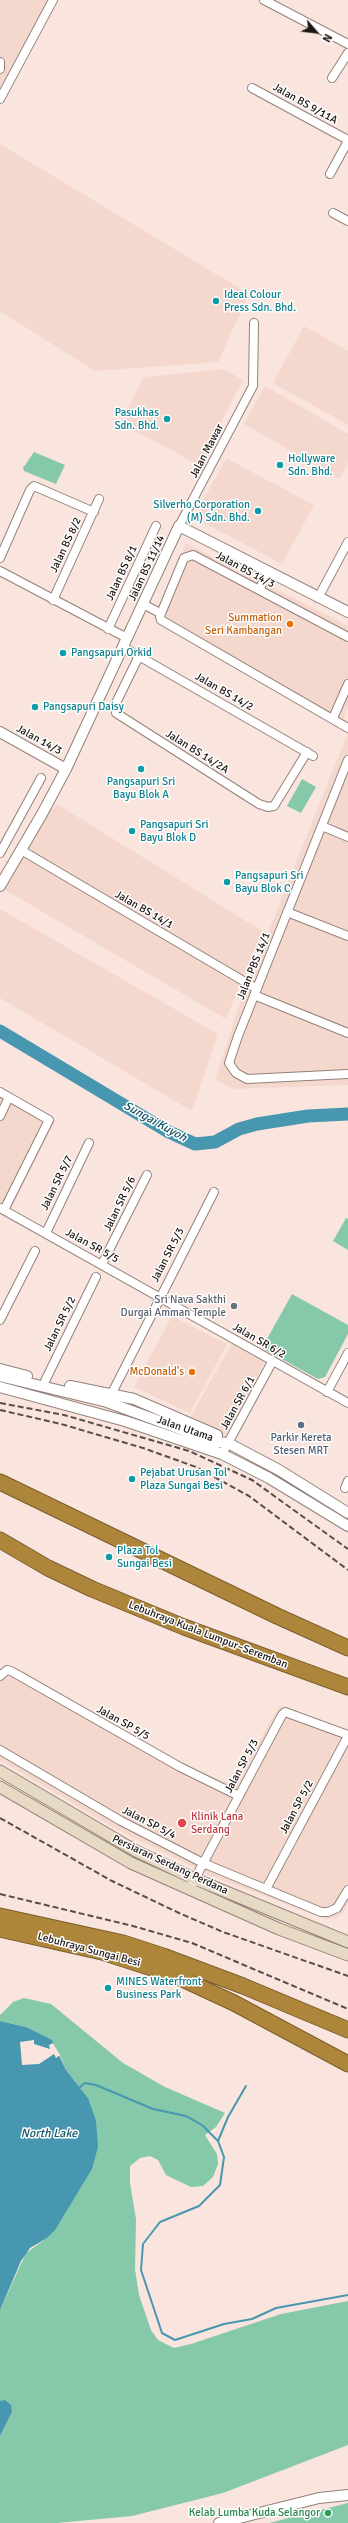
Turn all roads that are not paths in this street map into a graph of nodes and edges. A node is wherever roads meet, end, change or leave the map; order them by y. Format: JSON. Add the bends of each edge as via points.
{"nodes":[{"id":1,"x":53,"y":0,"type":"edge"},
{"id":2,"x":264,"y":0,"type":"edge"},
{"id":3,"x":348,"y":44,"type":"edge"},
{"id":4,"x":348,"y":53,"type":"edge"},
{"id":5,"x":332,"y":78,"type":"dead end"},
{"id":6,"x":252,"y":88,"type":"dead end"},
{"id":7,"x":0,"y":99,"type":"edge"},
{"id":8,"x":348,"y":141,"type":"edge"},
{"id":9,"x":330,"y":174,"type":"dead end"},
{"id":10,"x":333,"y":213,"type":"dead end"},
{"id":11,"x":348,"y":221,"type":"edge"},
{"id":12,"x":254,"y":323,"type":"dead end"},
{"id":13,"x":100,"y":499,"type":"dead end"},
{"id":14,"x":94,"y":512,"type":"junction"},
{"id":15,"x":156,"y":526,"type":"dead end"},
{"id":16,"x":179,"y":526,"type":"junction"},
{"id":17,"x":348,"y":542,"type":"edge"},
{"id":18,"x":0,"y":558,"type":"edge"},
{"id":19,"x":0,"y":571,"type":"edge"},
{"id":20,"x":268,"y":572,"type":"junction"},
{"id":21,"x":259,"y":590,"type":"junction"},
{"id":22,"x":318,"y":598,"type":"junction"},
{"id":23,"x":53,"y":600,"type":"junction"},
{"id":24,"x":143,"y":604,"type":"junction"},
{"id":25,"x":348,"y":612,"type":"edge"},
{"id":26,"x":160,"y":613,"type":"junction"},
{"id":27,"x":108,"y":629,"type":"junction"},
{"id":28,"x":348,"y":637,"type":"edge"},
{"id":29,"x":125,"y":643,"type":"junction"},
{"id":30,"x":139,"y":656,"type":"junction"},
{"id":31,"x":348,"y":684,"type":"edge"},
{"id":32,"x":333,"y":718,"type":"junction"},
{"id":33,"x":348,"y":728,"type":"edge"},
{"id":34,"x":1,"y":736,"type":"edge"},
{"id":35,"x":348,"y":760,"type":"edge"},
{"id":36,"x":66,"y":769,"type":"junction"},
{"id":37,"x":41,"y":778,"type":"dead end"},
{"id":38,"x":271,"y":807,"type":"joint"},
{"id":39,"x":322,"y":826,"type":"junction"},
{"id":40,"x":348,"y":837,"type":"edge"},
{"id":41,"x":21,"y":850,"type":"junction"},
{"id":42,"x":0,"y":853,"type":"edge"},
{"id":43,"x":0,"y":886,"type":"edge"},
{"id":44,"x":287,"y":912,"type":"junction"},
{"id":45,"x":348,"y":936,"type":"edge"},
{"id":46,"x":255,"y":992,"type":"junction"},
{"id":47,"x":348,"y":1033,"type":"edge"},
{"id":48,"x":348,"y":1074,"type":"edge"},
{"id":49,"x":0,"y":1092,"type":"edge"},
{"id":50,"x":9,"y":1097,"type":"junction"},
{"id":51,"x":0,"y":1116,"type":"edge"},
{"id":52,"x":89,"y":1143,"type":"dead end"},
{"id":53,"x":147,"y":1175,"type":"dead end"},
{"id":54,"x":214,"y":1192,"type":"dead end"},
{"id":55,"x":2,"y":1209,"type":"edge"},
{"id":56,"x":46,"y":1233,"type":"junction"},
{"id":57,"x":35,"y":1251,"type":"dead end"},
{"id":58,"x":102,"y":1264,"type":"junction"},
{"id":59,"x":96,"y":1277,"type":"dead end"},
{"id":60,"x":160,"y":1296,"type":"junction"},
{"id":61,"x":0,"y":1320,"type":"edge"},
{"id":62,"x":348,"y":1352,"type":"edge"},
{"id":63,"x":272,"y":1362,"type":"junction"},
{"id":64,"x":0,"y":1368,"type":"edge"},
{"id":65,"x":0,"y":1376,"type":"edge"},
{"id":66,"x":45,"y":1381,"type":"junction"},
{"id":67,"x":0,"y":1388,"type":"edge"},
{"id":68,"x":327,"y":1392,"type":"junction"},
{"id":69,"x":112,"y":1393,"type":"junction"},
{"id":70,"x":348,"y":1403,"type":"edge"},
{"id":71,"x":228,"y":1443,"type":"junction"},
{"id":72,"x":222,"y":1454,"type":"junction"},
{"id":73,"x":0,"y":1482,"type":"edge"},
{"id":74,"x":348,"y":1513,"type":"edge"},
{"id":75,"x":348,"y":1526,"type":"edge"},
{"id":76,"x":0,"y":1540,"type":"edge"},
{"id":77,"x":348,"y":1648,"type":"edge"},
{"id":78,"x":0,"y":1676,"type":"edge"},
{"id":79,"x":348,"y":1687,"type":"edge"},
{"id":80,"x":348,"y":1735,"type":"edge"},
{"id":81,"x":0,"y":1750,"type":"edge"},
{"id":82,"x":0,"y":1771,"type":"edge"},
{"id":83,"x":0,"y":1787,"type":"edge"},
{"id":84,"x":238,"y":1796,"type":"junction"},
{"id":85,"x":203,"y":1863,"type":"junction"},
{"id":86,"x":195,"y":1879,"type":"junction"},
{"id":87,"x":266,"y":1889,"type":"junction"},
{"id":88,"x":189,"y":1890,"type":"junction"},
{"id":89,"x":348,"y":1890,"type":"edge"},
{"id":90,"x":0,"y":1916,"type":"edge"},
{"id":91,"x":0,"y":1928,"type":"edge"},
{"id":92,"x":348,"y":1942,"type":"edge"},
{"id":93,"x":348,"y":1954,"type":"edge"},
{"id":94,"x":348,"y":2030,"type":"edge"},
{"id":95,"x":348,"y":2064,"type":"edge"},
{"id":96,"x":348,"y":2495,"type":"edge"},
{"id":97,"x":219,"y":2523,"type":"edge"}],
"edges":[{"from":1,"to":7,"type":"street"},
{"from":2,"to":3,"type":"street"},
{"from":4,"to":5,"type":"street"},
{"from":6,"to":8,"type":"street","name":"Jalan BS 9/11A"},
{"from":8,"to":9,"type":"street"},
{"from":10,"to":11,"type":"street"},
{"from":12,"to":16,"type":"street","name":"Jalan Mawar","via":[[253,386]]},
{"from":13,"to":14,"type":"street","name":"Jalan BS 8/2"},
{"from":14,"to":18,"type":"street","via":[[34,486]]},
{"from":14,"to":23,"type":"street","name":"Jalan BS 8/2"},
{"from":15,"to":27,"type":"street","name":"Jalan BS 8/1"},
{"from":16,"to":20,"type":"street"},
{"from":16,"to":24,"type":"street","name":"Jalan BS 11/14"},
{"from":17,"to":22,"type":"street"},
{"from":19,"to":23,"type":"street","name":"Jalan BS 14/2"},
{"from":20,"to":21,"type":"street"},
{"from":20,"to":22,"type":"street"},
{"from":21,"to":26,"type":"street","name":"Jalan BS 14/3","via":[[190,554],[184,558]]},
{"from":21,"to":28,"type":"street","name":"Jalan BS 14/3"},
{"from":22,"to":25,"type":"street"},
{"from":23,"to":27,"type":"street","name":"Jalan BS 14/2"},
{"from":24,"to":26,"type":"street"},
{"from":24,"to":29,"type":"street","name":"Jalan BS 11/14"},
{"from":26,"to":32,"type":"street","via":[[161,620]]},
{"from":27,"to":29,"type":"street","name":"Jalan BS 14/2"},
{"from":29,"to":30,"type":"street","name":"Jalan BS 14/2"},
{"from":29,"to":36,"type":"street","name":"Jalan BS 11/14"},
{"from":30,"to":38,"type":"street","name":"Jalan BS 14/2A","via":[[114,710],[118,715],[259,804]]},
{"from":30,"to":38,"type":"street","name":"Jalan BS 14/2","via":[[310,754]]},
{"from":31,"to":32,"type":"street"},
{"from":32,"to":33,"type":"street"},
{"from":34,"to":36,"type":"street","name":"Jalan 14/3"},
{"from":35,"to":39,"type":"street","name":"Jalan PBS 14/1"},
{"from":36,"to":41,"type":"street","name":"Jalan BS 11/14"},
{"from":37,"to":42,"type":"street"},
{"from":39,"to":40,"type":"street"},
{"from":39,"to":44,"type":"street","name":"Jalan PBS 14/1"},
{"from":41,"to":43,"type":"street","name":"Jalan BS 11/14"},
{"from":41,"to":46,"type":"street","name":"Jalan BS 14/1"},
{"from":44,"to":45,"type":"street"},
{"from":44,"to":46,"type":"street","name":"Jalan PBS 14/1"},
{"from":46,"to":47,"type":"street","name":"Jalan BS 14/1"},
{"from":46,"to":48,"type":"street","name":"Jalan PBS 14/1","via":[[229,1063],[240,1078]]},
{"from":49,"to":50,"type":"street"},
{"from":50,"to":51,"type":"street"},
{"from":50,"to":55,"type":"street","via":[[49,1120]]},
{"from":52,"to":56,"type":"street","name":"Jalan SR 5/7"},
{"from":53,"to":58,"type":"street","name":"Jalan SR 5/6"},
{"from":54,"to":60,"type":"street","name":"Jalan SR 5/3"},
{"from":55,"to":56,"type":"street","name":"Jalan SR 5/5"},
{"from":56,"to":58,"type":"street","name":"Jalan SR 5/5"},
{"from":57,"to":61,"type":"street"},
{"from":58,"to":60,"type":"street","name":"Jalan SR 5/5"},
{"from":59,"to":66,"type":"street","name":"Jalan SR 5/2"},
{"from":60,"to":63,"type":"street","name":"Jalan SR 6/2"},
{"from":60,"to":69,"type":"street","name":"Jalan SR 5/3"},
{"from":62,"to":68,"type":"street"},
{"from":63,"to":68,"type":"street","name":"Jalan SR 6/2"},
{"from":63,"to":71,"type":"street","name":"Jalan SR 6/1"},
{"from":64,"to":66,"type":"street"},
{"from":65,"to":71,"type":"street","name":"Jalan Utama","via":[[107,1402],[216,1442]]},
{"from":66,"to":69,"type":"street"},
{"from":67,"to":72,"type":"street","name":"Jalan Utama","via":[[125,1421]]},
{"from":68,"to":70,"type":"street","name":"Jalan SR 6/2"},
{"from":69,"to":71,"type":"street","via":[[180,1418]]},
{"from":71,"to":72,"type":"street","name":"Jalan SR 6/1"},
{"from":71,"to":74,"type":"street","name":"Jalan Utama","via":[[279,1470]]},
{"from":72,"to":75,"type":"street","name":"Jalan Utama","via":[[269,1478]]},
{"from":73,"to":77,"type":"highway"},
{"from":76,"to":79,"type":"highway","name":"Lebuhraya Kuala Lumpur–Seremban","via":[[70,1579],[184,1627]]},
{"from":78,"to":84,"type":"street","name":"Jalan SP 5/5","via":[[7,1670],[11,1671],[180,1767]]},
{"from":80,"to":84,"type":"street","name":"Jalan SP 5/3","via":[[285,1712]]},
{"from":80,"to":87,"type":"street","name":"Jalan SP 5/2"},
{"from":81,"to":85,"type":"street","name":"Jalan SP 5/4","via":[[121,1821]]},
{"from":82,"to":86,"type":"main road","name":"Persiaran Serdang Perdana","via":[[121,1843]]},
{"from":83,"to":88,"type":"main road","name":"Persiaran Serdang Perdana","via":[[110,1851]]},
{"from":84,"to":85,"type":"street","name":"Jalan SP 5/3"},
{"from":85,"to":86,"type":"street","name":"Jalan SP 5/3"},
{"from":85,"to":87,"type":"street","name":"Jalan SP 5/4"},
{"from":86,"to":88,"type":"street","name":"Jalan SP 5/3"},
{"from":86,"to":92,"type":"main road","name":"Persiaran Serdang Perdana"},
{"from":87,"to":89,"type":"street","name":"Jalan SP 5/4","via":[[321,1912],[333,1911],[340,1905]]},
{"from":88,"to":93,"type":"main road","name":"Persiaran Serdang Perdana","via":[[285,1931]]},
{"from":90,"to":94,"type":"highway","name":"Lebuhraya Sungai Besi","via":[[123,1943],[163,1956]]},
{"from":91,"to":95,"type":"highway","name":"Lebuhraya Sungai Besi","via":[[116,1956],[176,1976],[234,2002]]},
{"from":96,"to":97,"type":"street","via":[[319,2498]]}]}
